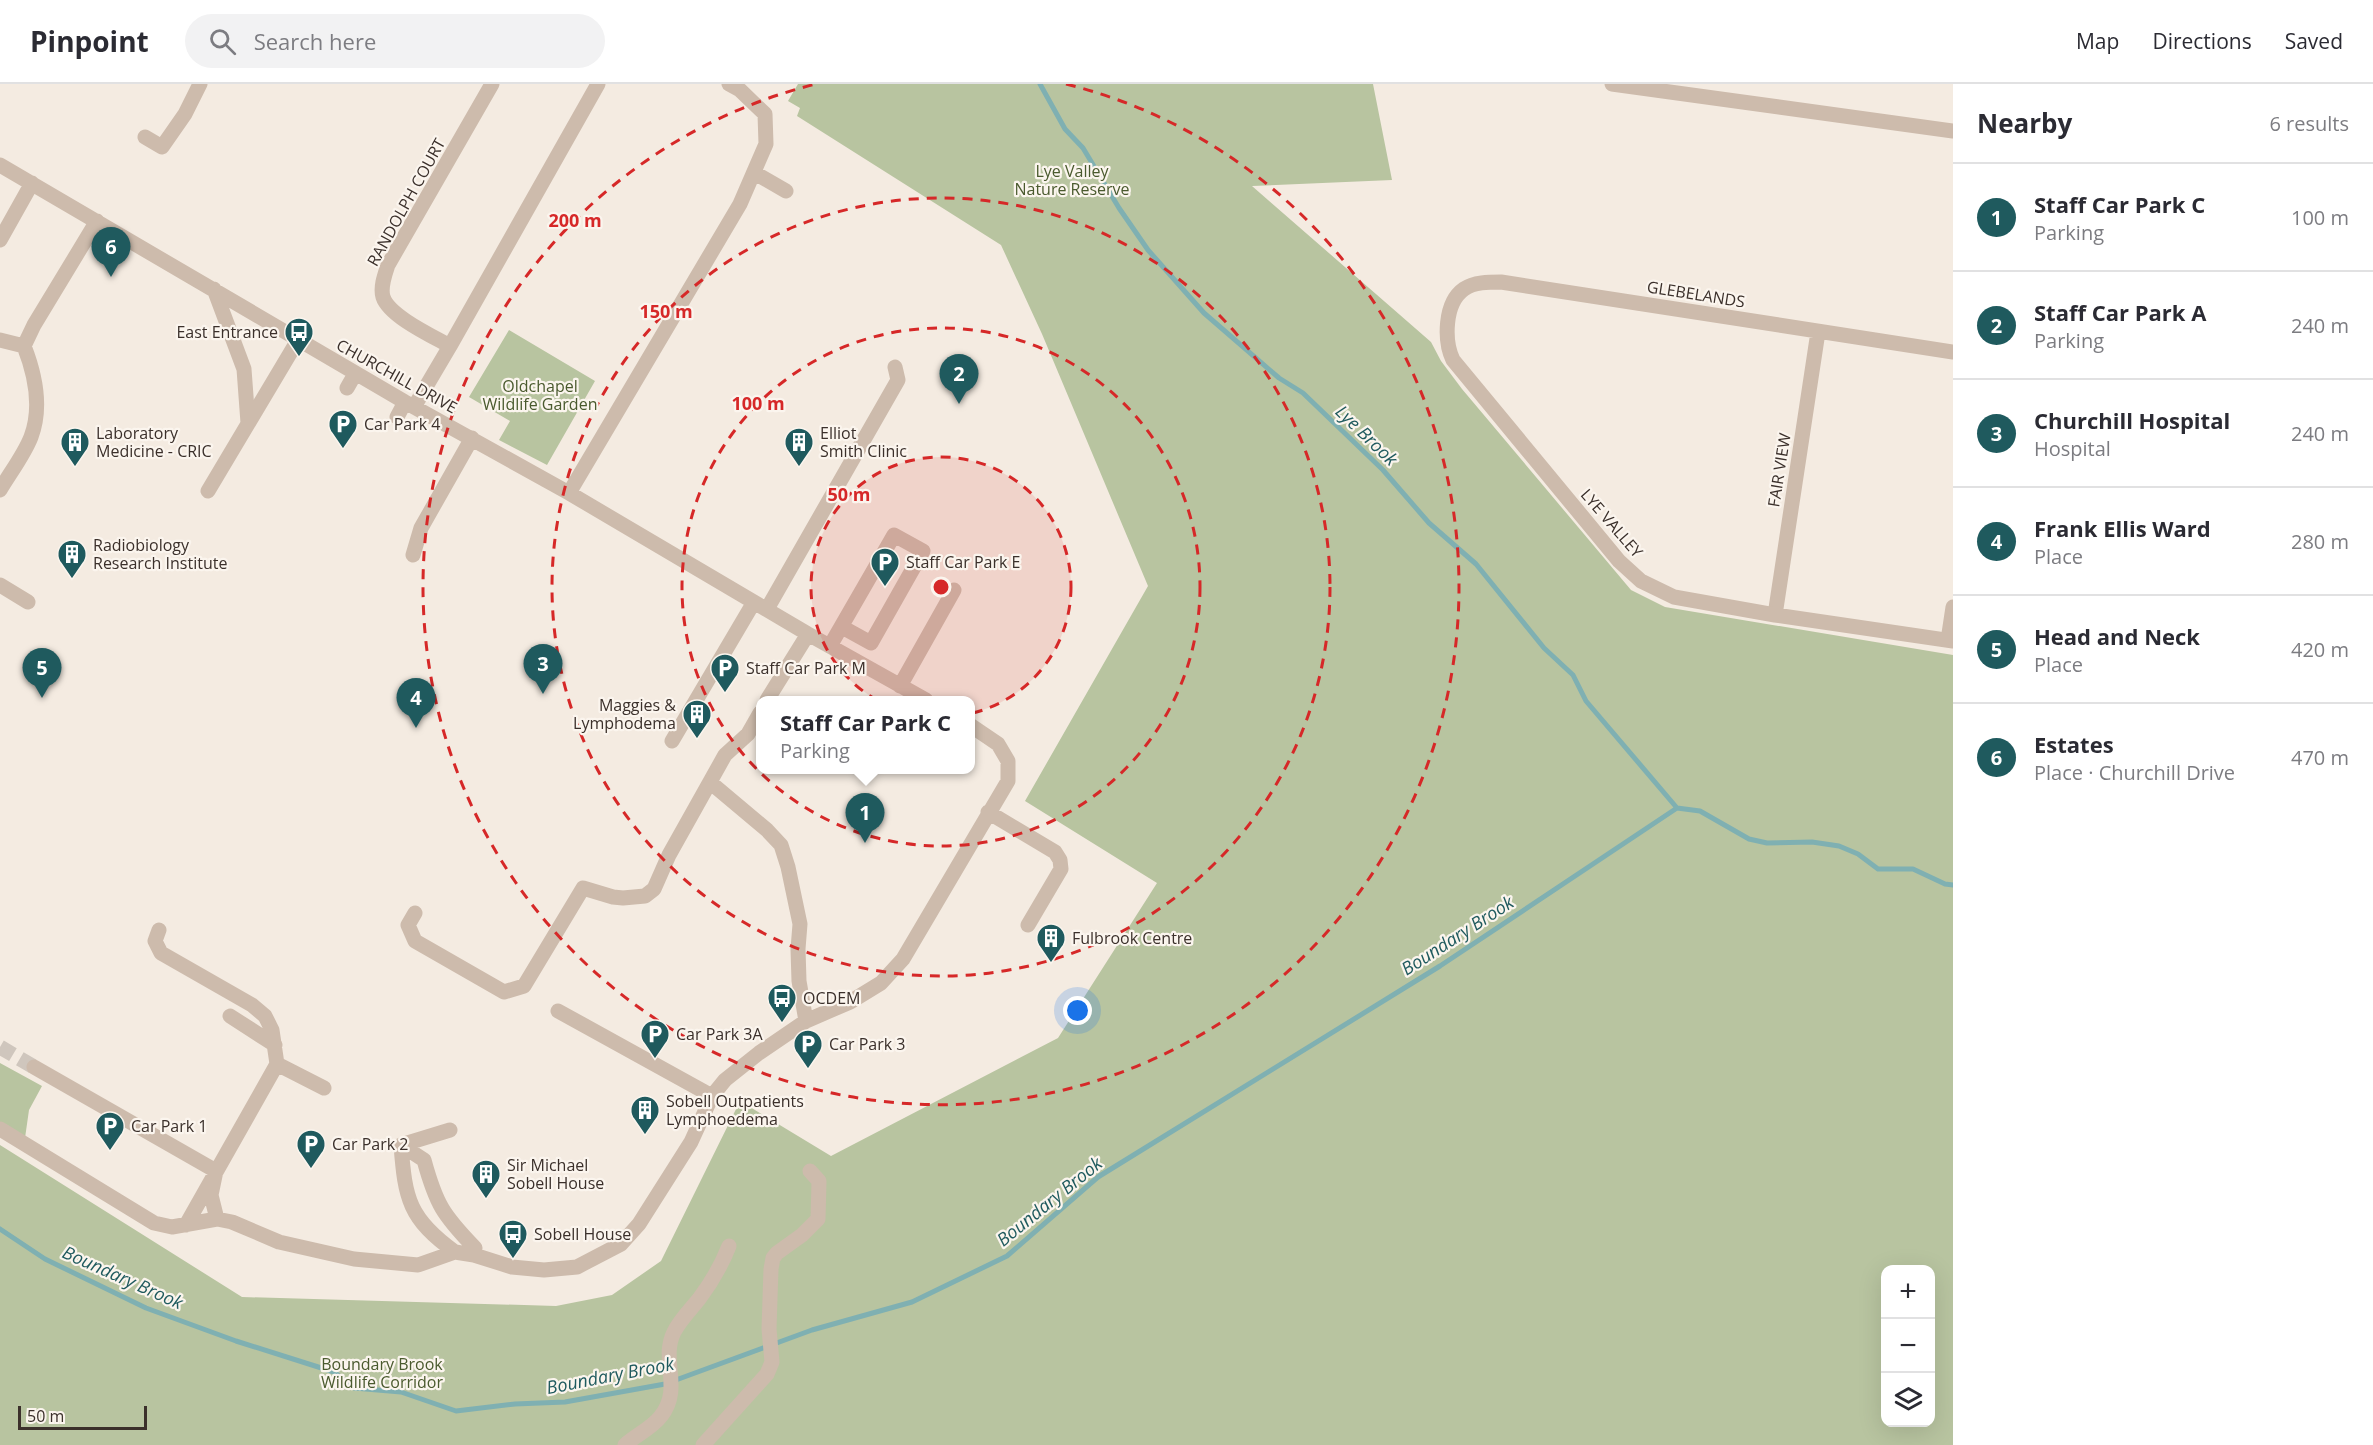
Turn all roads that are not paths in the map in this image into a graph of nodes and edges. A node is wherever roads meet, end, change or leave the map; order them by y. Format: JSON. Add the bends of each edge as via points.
{"nodes":[{"id":1,"x":200,"y":84,"type":"edge"},
{"id":2,"x":492,"y":84,"type":"edge"},
{"id":3,"x":598,"y":84,"type":"edge"},
{"id":4,"x":729,"y":84,"type":"edge"},
{"id":5,"x":1612,"y":84,"type":"edge"},
{"id":6,"x":1953,"y":131,"type":"edge"},
{"id":7,"x":145,"y":137,"type":"dead end"},
{"id":8,"x":0,"y":165,"type":"edge"},
{"id":9,"x":754,"y":173,"type":"junction"},
{"id":10,"x":32,"y":183,"type":"junction"},
{"id":11,"x":786,"y":191,"type":"dead end"},
{"id":12,"x":97,"y":221,"type":"junction"},
{"id":13,"x":0,"y":240,"type":"edge"},
{"id":14,"x":214,"y":289,"type":"junction"},
{"id":15,"x":1450,"y":314,"type":"joint"},
{"id":16,"x":1818,"y":332,"type":"junction"},
{"id":17,"x":0,"y":340,"type":"edge"},
{"id":18,"x":298,"y":340,"type":"junction"},
{"id":19,"x":24,"y":346,"type":"junction"},
{"id":20,"x":450,"y":346,"type":"junction"},
{"id":21,"x":1953,"y":352,"type":"edge"},
{"id":22,"x":895,"y":367,"type":"dead end"},
{"id":23,"x":355,"y":374,"type":"junction"},
{"id":24,"x":346,"y":388,"type":"dead end"},
{"id":25,"x":410,"y":405,"type":"junction"},
{"id":26,"x":397,"y":417,"type":"dead end"},
{"id":27,"x":248,"y":423,"type":"junction"},
{"id":28,"x":472,"y":438,"type":"junction"},
{"id":29,"x":0,"y":490,"type":"edge"},
{"id":30,"x":208,"y":491,"type":"dead end"},
{"id":31,"x":569,"y":493,"type":"junction"},
{"id":32,"x":413,"y":555,"type":"dead end"},
{"id":33,"x":0,"y":585,"type":"edge"},
{"id":34,"x":954,"y":590,"type":"dead end"},
{"id":35,"x":28,"y":602,"type":"dead end"},
{"id":36,"x":761,"y":605,"type":"junction"},
{"id":37,"x":1953,"y":607,"type":"edge"},
{"id":38,"x":1775,"y":615,"type":"junction"},
{"id":39,"x":842,"y":627,"type":"junction"},
{"id":40,"x":808,"y":634,"type":"junction"},
{"id":41,"x":1950,"y":641,"type":"edge"},
{"id":42,"x":830,"y":646,"type":"junction"},
{"id":43,"x":900,"y":686,"type":"junction"},
{"id":44,"x":769,"y":696,"type":"edge"},
{"id":45,"x":919,"y":696,"type":"edge"},
{"id":46,"x":756,"y":719,"type":"edge"},
{"id":47,"x":975,"y":728,"type":"edge"},
{"id":48,"x":672,"y":741,"type":"dead end"},
{"id":49,"x":711,"y":783,"type":"junction"},
{"id":50,"x":988,"y":812,"type":"junction"},
{"id":51,"x":415,"y":913,"type":"dead end"},
{"id":52,"x":1028,"y":925,"type":"dead end"},
{"id":53,"x":159,"y":930,"type":"dead end"},
{"id":54,"x":558,"y":1011,"type":"dead end"},
{"id":55,"x":230,"y":1016,"type":"dead end"},
{"id":56,"x":806,"y":1021,"type":"junction"},
{"id":57,"x":275,"y":1045,"type":"junction"},
{"id":58,"x":277,"y":1064,"type":"junction"},
{"id":59,"x":34,"y":1067,"type":"tunnel mouth"},
{"id":60,"x":324,"y":1088,"type":"dead end"},
{"id":61,"x":712,"y":1096,"type":"junction"},
{"id":62,"x":0,"y":1129,"type":"edge"},
{"id":63,"x":450,"y":1130,"type":"dead end"},
{"id":64,"x":401,"y":1145,"type":"junction"},
{"id":65,"x":810,"y":1170,"type":"dead end"},
{"id":66,"x":216,"y":1171,"type":"junction"},
{"id":67,"x":217,"y":1219,"type":"junction"},
{"id":68,"x":186,"y":1225,"type":"junction"},
{"id":69,"x":729,"y":1246,"type":"dead end"},
{"id":70,"x":455,"y":1252,"type":"junction"},
{"id":71,"x":474,"y":1255,"type":"junction"},
{"id":72,"x":625,"y":1445,"type":"edge"},
{"id":73,"x":703,"y":1445,"type":"edge"}],
"edges":[{"from":1,"to":7,"type":"street","via":[[162,147]]},
{"from":2,"to":20,"type":"street","name":"RANDOLPH COURT","via":[[384,276],[382,295],[389,308]]},
{"from":3,"to":20,"type":"street"},
{"from":4,"to":9,"type":"street","via":[[765,114],[766,144]]},
{"from":5,"to":6,"type":"street"},
{"from":8,"to":10,"type":"street","name":"CHURCHILL DRIVE"},
{"from":9,"to":11,"type":"street"},
{"from":9,"to":31,"type":"street","via":[[734,214]]},
{"from":10,"to":12,"type":"street","name":"CHURCHILL DRIVE"},
{"from":10,"to":13,"type":"street"},
{"from":12,"to":14,"type":"street","name":"CHURCHILL DRIVE"},
{"from":12,"to":19,"type":"street"},
{"from":14,"to":18,"type":"street","name":"CHURCHILL DRIVE"},
{"from":14,"to":27,"type":"street","via":[[244,369]]},
{"from":15,"to":16,"type":"street","name":"GLEBELANDS","via":[[1464,289],[1501,282]]},
{"from":15,"to":38,"type":"street","name":"LYE VALLEY","via":[[1447,339],[1453,360],[1619,561],[1641,581],[1674,597]]},
{"from":16,"to":21,"type":"street","name":"GLEBELANDS"},
{"from":16,"to":38,"type":"street","name":"FAIR VIEW"},
{"from":17,"to":19,"type":"street"},
{"from":18,"to":23,"type":"street","name":"CHURCHILL DRIVE"},
{"from":18,"to":27,"type":"street"},
{"from":19,"to":29,"type":"street","via":[[34,370],[33,425],[31,437]]},
{"from":20,"to":25,"type":"street"},
{"from":22,"to":36,"type":"street","via":[[898,380]]},
{"from":23,"to":24,"type":"street"},
{"from":23,"to":25,"type":"street","name":"CHURCHILL DRIVE"},
{"from":25,"to":26,"type":"street"},
{"from":25,"to":28,"type":"street","name":"CHURCHILL DRIVE"},
{"from":27,"to":30,"type":"street"},
{"from":28,"to":31,"type":"street","name":"CHURCHILL DRIVE"},
{"from":28,"to":32,"type":"street","via":[[421,528]]},
{"from":31,"to":36,"type":"street","name":"CHURCHILL DRIVE"},
{"from":33,"to":35,"type":"street"},
{"from":34,"to":43,"type":"street"},
{"from":36,"to":40,"type":"street","name":"CHURCHILL DRIVE"},
{"from":36,"to":48,"type":"street"},
{"from":37,"to":41,"type":"street"},
{"from":38,"to":41,"type":"street","name":"LYE VALLEY"},
{"from":39,"to":39,"type":"street","via":[[894,535],[923,551],[871,643]]},
{"from":39,"to":42,"type":"street"},
{"from":40,"to":42,"type":"street","name":"CHURCHILL DRIVE"},
{"from":40,"to":44,"type":"street"},
{"from":42,"to":43,"type":"street","name":"CHURCHILL DRIVE"},
{"from":43,"to":45,"type":"street","name":"CHURCHILL DRIVE"},
{"from":46,"to":49,"type":"street","via":[[748,734],[725,755]]},
{"from":47,"to":50,"type":"street","via":[[998,744],[1008,761],[1008,781]]},
{"from":49,"to":51,"type":"street","via":[[654,889],[645,896],[623,898],[583,888],[525,986],[504,992],[415,940],[408,925]]},
{"from":49,"to":56,"type":"street","via":[[781,845],[800,924],[799,981]]},
{"from":50,"to":52,"type":"street","via":[[1055,852],[1060,860],[1061,869]]},
{"from":50,"to":56,"type":"street","via":[[903,959],[881,983]]},
{"from":53,"to":57,"type":"street","via":[[155,941],[161,952],[266,1016]]},
{"from":54,"to":61,"type":"street"},
{"from":55,"to":57,"type":"street"},
{"from":56,"to":61,"type":"street","via":[[725,1080]]},
{"from":57,"to":58,"type":"street"},
{"from":58,"to":60,"type":"street"},
{"from":58,"to":66,"type":"street"},
{"from":59,"to":66,"type":"street"},
{"from":61,"to":71,"type":"street","via":[[691,1142],[657,1199],[621,1244],[577,1267],[544,1270],[512,1268]]},
{"from":62,"to":68,"type":"street","via":[[154,1224]]},
{"from":63,"to":64,"type":"street"},
{"from":64,"to":70,"type":"street","via":[[407,1195],[421,1222]]},
{"from":64,"to":71,"type":"street","via":[[424,1160],[435,1198],[450,1222],[475,1248]]},
{"from":65,"to":73,"type":"street","via":[[819,1181],[818,1219],[773,1258],[769,1336],[772,1359],[767,1374]]},
{"from":66,"to":67,"type":"street","via":[[211,1195]]},
{"from":66,"to":68,"type":"street"},
{"from":67,"to":68,"type":"street"},
{"from":67,"to":70,"type":"street","via":[[279,1242],[354,1259],[418,1265]]},
{"from":69,"to":72,"type":"street","via":[[723,1263],[673,1333],[669,1359],[671,1400],[661,1417]]},
{"from":70,"to":71,"type":"street"}]}
